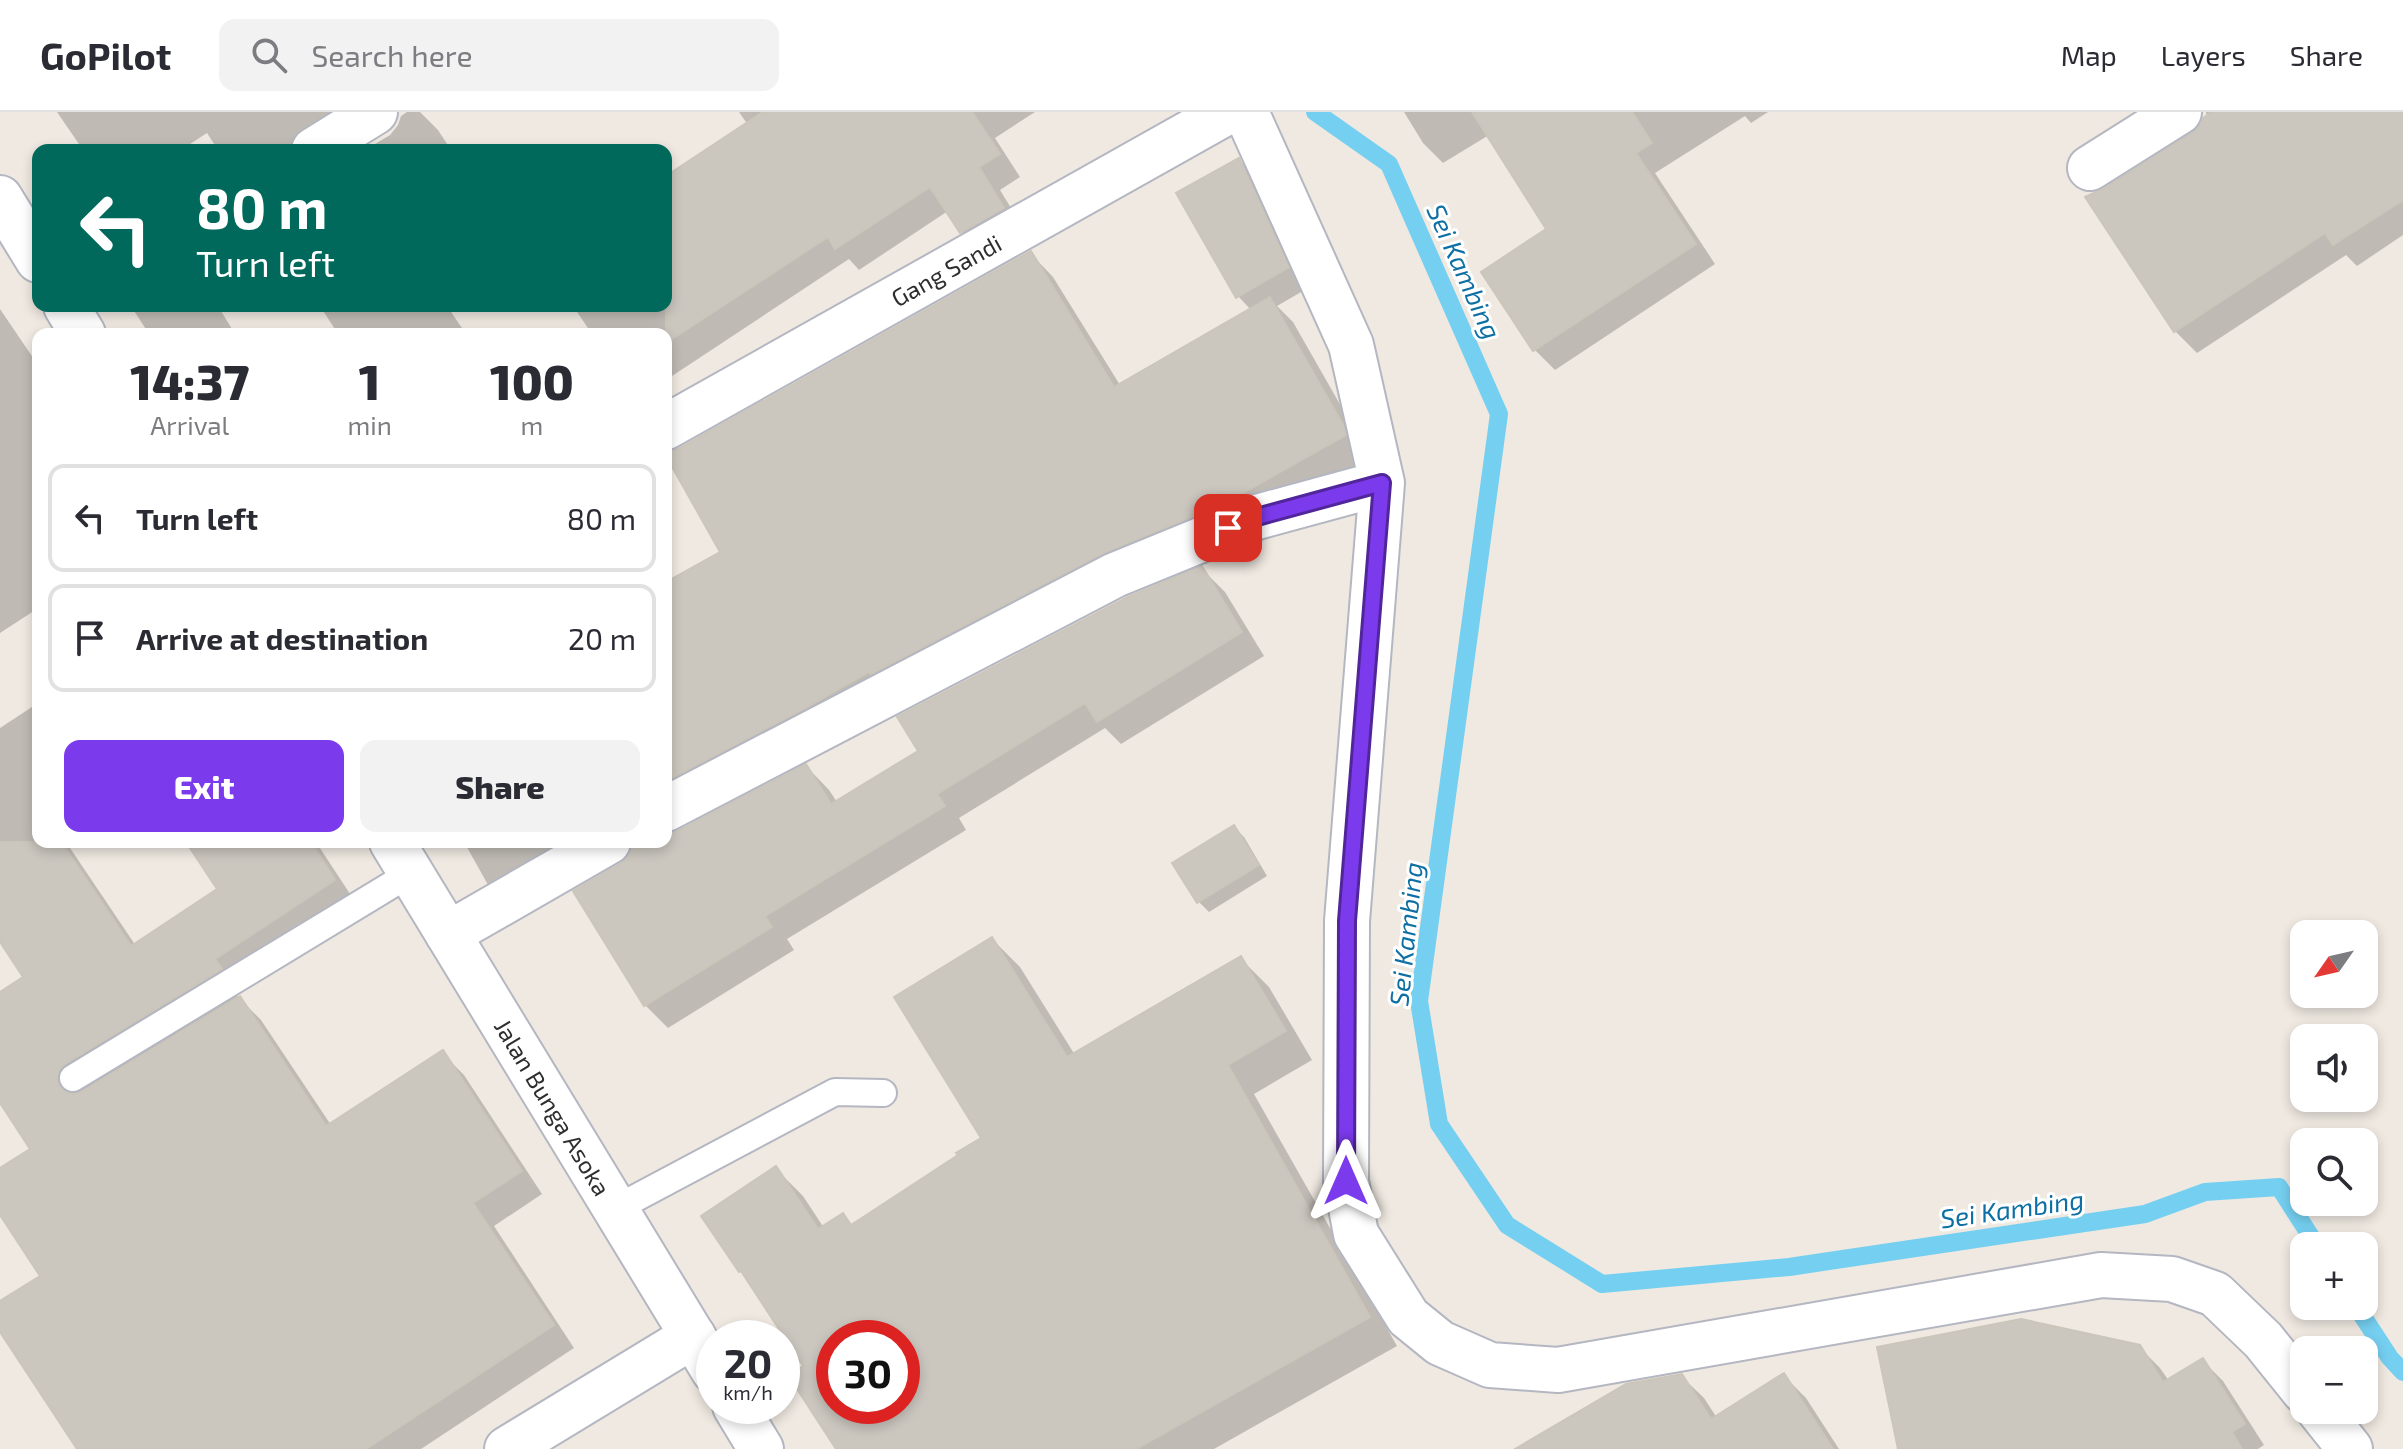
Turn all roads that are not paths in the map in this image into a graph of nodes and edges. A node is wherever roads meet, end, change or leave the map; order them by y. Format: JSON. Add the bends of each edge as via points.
{"nodes":[{"id":1,"x":375,"y":112,"type":"edge"},
{"id":2,"x":1227,"y":112,"type":"edge"},
{"id":3,"x":1246,"y":112,"type":"edge"},
{"id":4,"x":2179,"y":112,"type":"edge"},
{"id":5,"x":324,"y":144,"type":"edge"},
{"id":6,"x":2090,"y":168,"type":"dead end"},
{"id":7,"x":672,"y":424,"type":"edge"},
{"id":8,"x":1382,"y":483,"type":"junction"},
{"id":9,"x":672,"y":806,"type":"edge"},
{"id":10,"x":598,"y":848,"type":"edge"},
{"id":11,"x":401,"y":857,"type":"edge"},
{"id":12,"x":448,"y":934,"type":"junction"},
{"id":13,"x":73,"y":1078,"type":"dead end"},
{"id":14,"x":883,"y":1093,"type":"dead end"},
{"id":15,"x":615,"y":1209,"type":"junction"},
{"id":16,"x":696,"y":1342,"type":"edge"},
{"id":17,"x":696,"y":1357,"type":"edge"},
{"id":18,"x":2290,"y":1374,"type":"edge"},
{"id":19,"x":746,"y":1424,"type":"edge"},
{"id":20,"x":2330,"y":1424,"type":"edge"},
{"id":21,"x":507,"y":1449,"type":"edge"},
{"id":22,"x":761,"y":1449,"type":"edge"},
{"id":23,"x":2350,"y":1449,"type":"edge"}],
"edges":[{"from":1,"to":5,"type":"street"},
{"from":2,"to":7,"type":"street","name":"Gang Sandi"},
{"from":3,"to":8,"type":"street","via":[[1351,345]]},
{"from":4,"to":6,"type":"street"},
{"from":8,"to":9,"type":"street","via":[[1257,517],[1115,575]]},
{"from":8,"to":18,"type":"street","via":[[1347,921],[1346,1181],[1356,1234],[1408,1317],[1440,1343],[1490,1365],[1558,1370],[2101,1275],[2172,1279],[2215,1294]]},
{"from":10,"to":12,"type":"street"},
{"from":11,"to":12,"type":"street","name":"Jalan Bunga Asoka"},
{"from":11,"to":13,"type":"lane"},
{"from":12,"to":15,"type":"street","name":"Jalan Bunga Asoka"},
{"from":14,"to":15,"type":"lane","via":[[835,1092]]},
{"from":15,"to":16,"type":"street","name":"Jalan Bunga Asoka"},
{"from":17,"to":21,"type":"street"},
{"from":19,"to":22,"type":"street"},
{"from":20,"to":23,"type":"street"}]}
